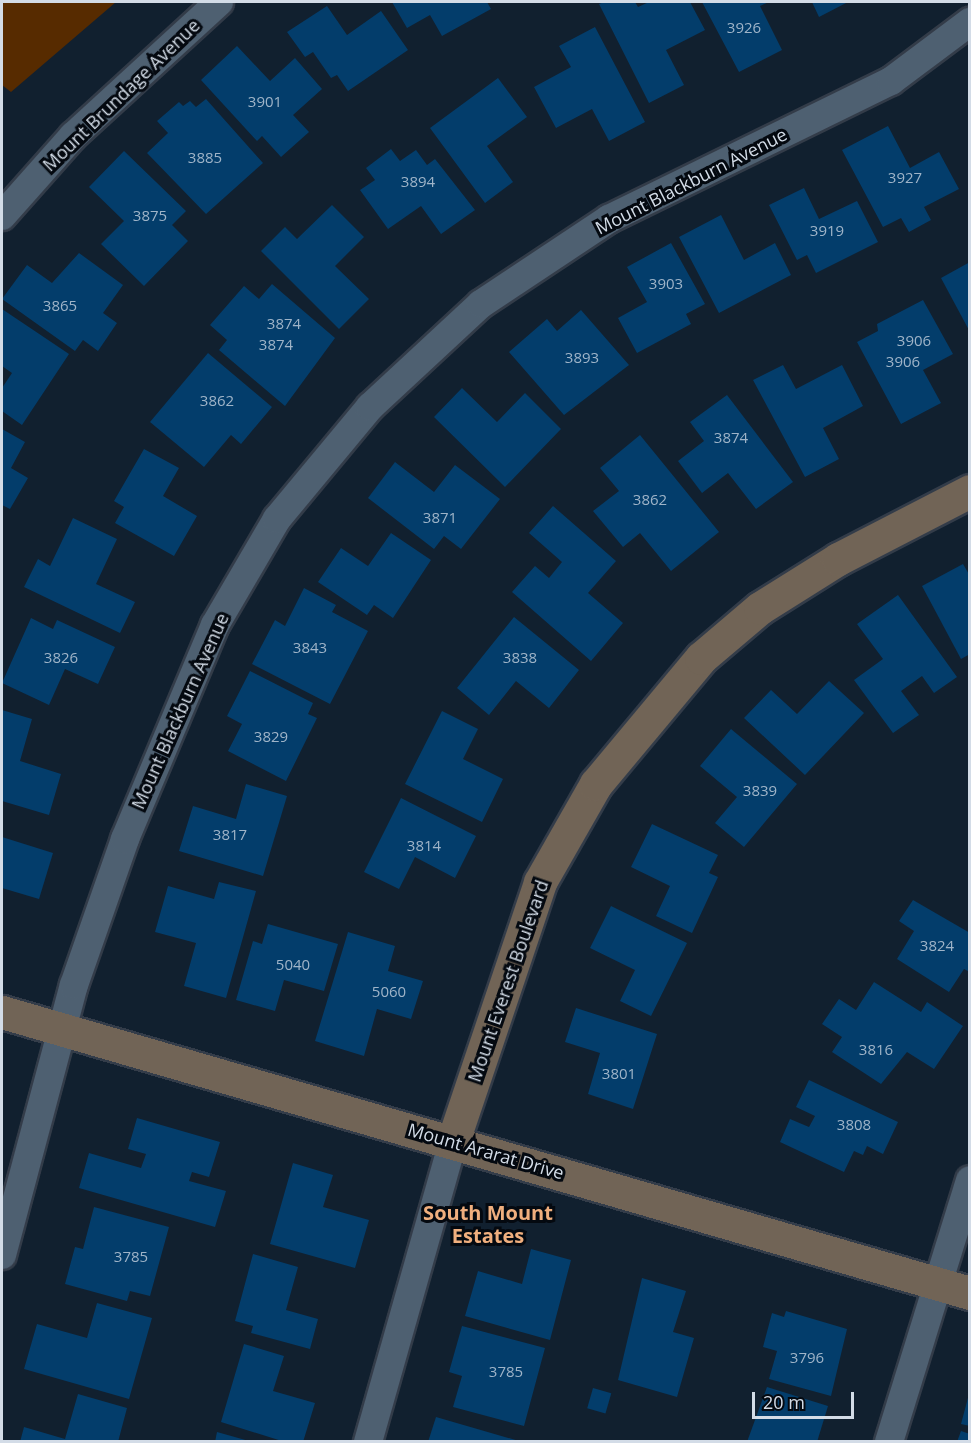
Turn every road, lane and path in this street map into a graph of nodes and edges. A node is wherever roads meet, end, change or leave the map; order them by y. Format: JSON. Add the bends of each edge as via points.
{"nodes":[{"id":1,"x":219,"y":2,"type":"edge"},
{"id":2,"x":969,"y":22,"type":"edge"},
{"id":3,"x":2,"y":216,"type":"edge"},
{"id":4,"x":969,"y":491,"type":"edge"},
{"id":5,"x":2,"y":1012,"type":"edge"},
{"id":6,"x":61,"y":1030,"type":"junction"},
{"id":7,"x":453,"y":1141,"type":"junction"},
{"id":8,"x":969,"y":1180,"type":"edge"},
{"id":9,"x":2,"y":1255,"type":"edge"},
{"id":10,"x":938,"y":1283,"type":"junction"},
{"id":11,"x":969,"y":1293,"type":"edge"},
{"id":12,"x":368,"y":1442,"type":"edge"},
{"id":13,"x":889,"y":1442,"type":"edge"}],
"edges":[{"from":1,"to":3,"type":"street","name":"Mount Brundage Avenue","via":[[73,136]]},
{"from":2,"to":6,"type":"street","name":"Mount Blackburn Avenue","via":[[891,81],[609,219],[481,304],[370,406],[277,519],[215,626],[125,838]]},
{"from":4,"to":7,"type":"street","name":"Mount Everest Boulevard","via":[[838,559],[760,608],[701,658],[596,784],[540,882]]},
{"from":5,"to":6,"type":"street","name":"Mount Ararat Drive"},
{"from":6,"to":7,"type":"street","name":"Mount Ararat Drive"},
{"from":6,"to":9,"type":"street","name":"Mount Blackburn Avenue"},
{"from":7,"to":10,"type":"street","name":"Mount Ararat Drive"},
{"from":7,"to":12,"type":"street","name":"Mount Everest Boulevard"},
{"from":8,"to":10,"type":"street"},
{"from":10,"to":11,"type":"street","name":"Mount Ararat Drive"},
{"from":10,"to":13,"type":"street"}]}
